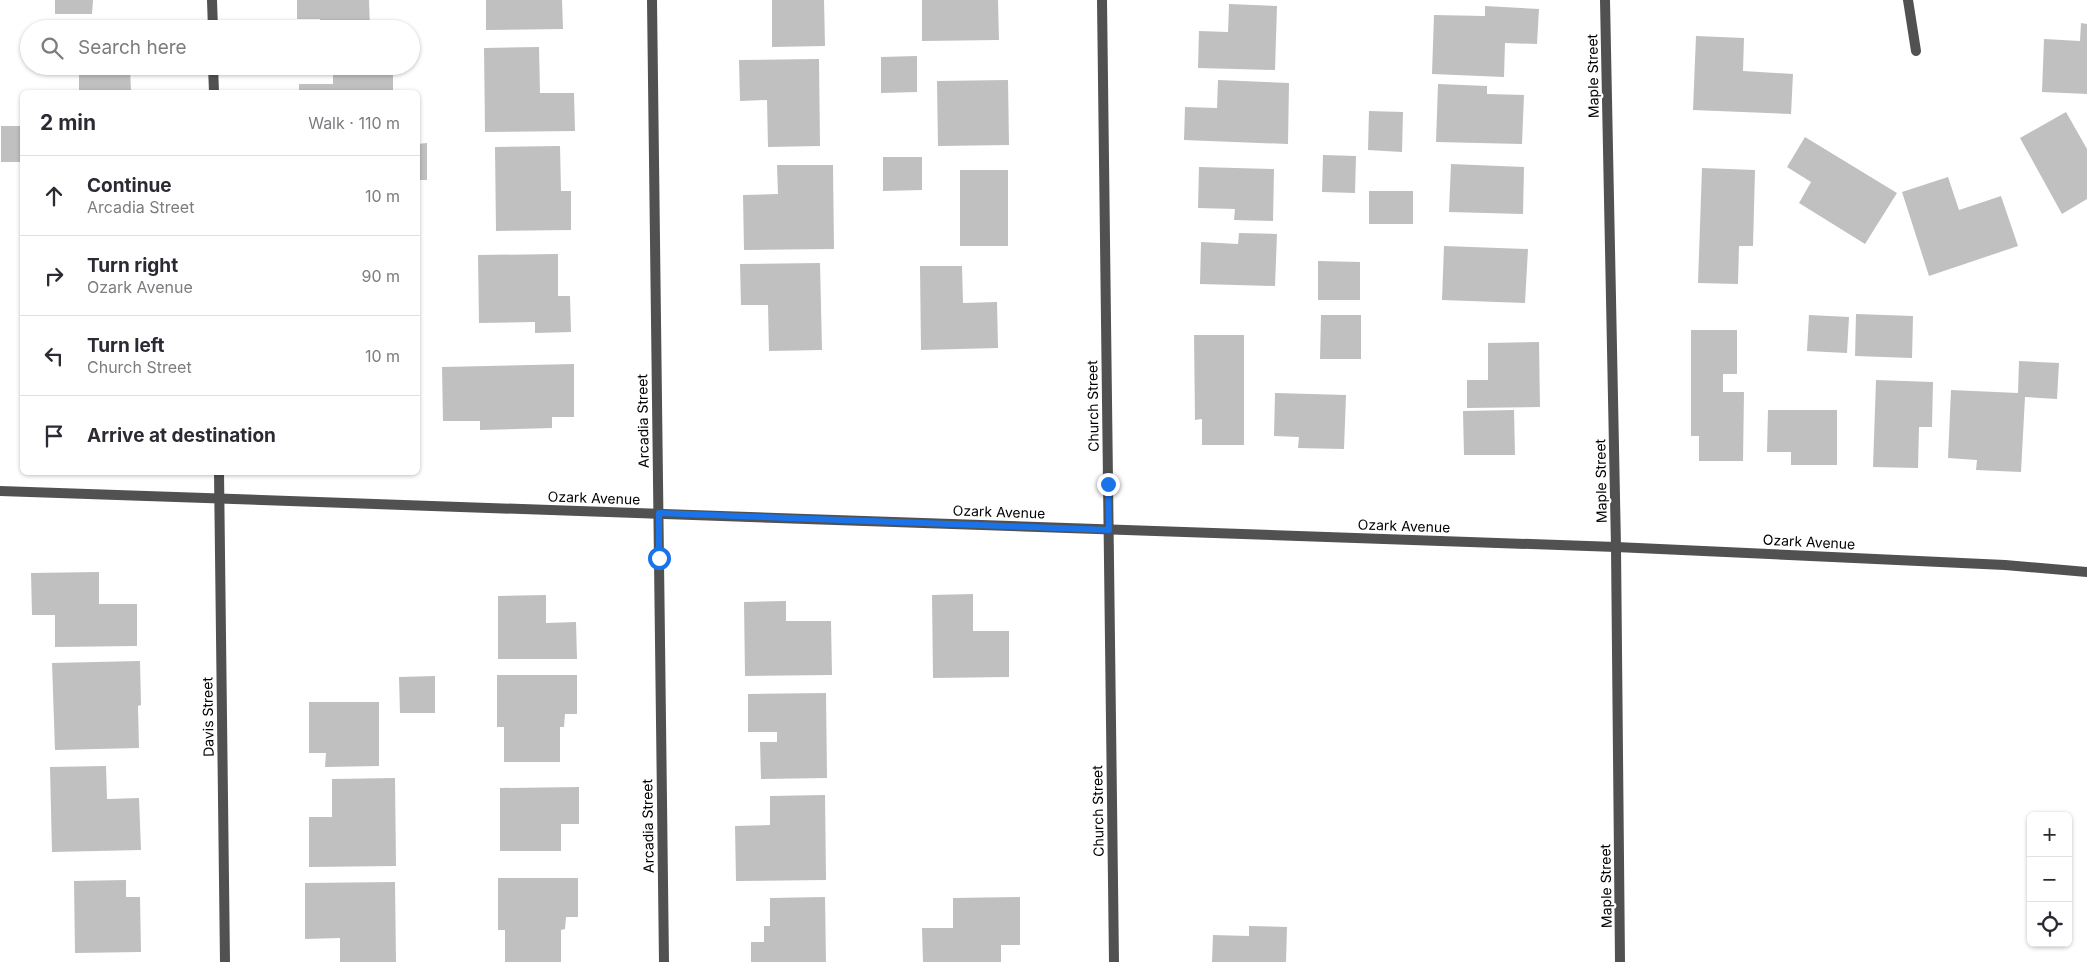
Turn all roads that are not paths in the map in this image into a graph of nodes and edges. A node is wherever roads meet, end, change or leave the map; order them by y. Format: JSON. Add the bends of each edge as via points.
{"nodes":[{"id":1,"x":212,"y":0,"type":"edge"},
{"id":2,"x":652,"y":0,"type":"edge"},
{"id":3,"x":1102,"y":0,"type":"edge"},
{"id":4,"x":1605,"y":0,"type":"edge"},
{"id":5,"x":1908,"y":0,"type":"edge"},
{"id":6,"x":213,"y":20,"type":"edge"},
{"id":7,"x":1916,"y":51,"type":"dead end"},
{"id":8,"x":213,"y":75,"type":"edge"},
{"id":9,"x":214,"y":90,"type":"edge"},
{"id":10,"x":219,"y":475,"type":"edge"},
{"id":11,"x":0,"y":491,"type":"edge"},
{"id":12,"x":220,"y":500,"type":"junction"},
{"id":13,"x":659,"y":513,"type":"junction"},
{"id":14,"x":1109,"y":530,"type":"junction"},
{"id":15,"x":1616,"y":547,"type":"junction"},
{"id":16,"x":2087,"y":572,"type":"edge"},
{"id":17,"x":225,"y":962,"type":"edge"},
{"id":18,"x":664,"y":962,"type":"edge"},
{"id":19,"x":1114,"y":962,"type":"edge"},
{"id":20,"x":1620,"y":962,"type":"edge"}],
"edges":[{"from":1,"to":6,"type":"street"},
{"from":2,"to":13,"type":"street","name":"Arcadia Street"},
{"from":3,"to":14,"type":"street","name":"Church Street"},
{"from":4,"to":15,"type":"street","name":"Maple Street"},
{"from":5,"to":7,"type":"street"},
{"from":8,"to":9,"type":"street"},
{"from":10,"to":12,"type":"street","name":"Davis Street"},
{"from":11,"to":12,"type":"street","name":"Ozark Avenue"},
{"from":12,"to":13,"type":"street","name":"Ozark Avenue"},
{"from":12,"to":17,"type":"street","name":"Davis Street"},
{"from":13,"to":14,"type":"street","name":"Ozark Avenue"},
{"from":13,"to":18,"type":"street","name":"Arcadia Street"},
{"from":14,"to":15,"type":"street","name":"Ozark Avenue"},
{"from":14,"to":19,"type":"street","name":"Church Street"},
{"from":15,"to":16,"type":"street","name":"Ozark Avenue","via":[[2006,565]]},
{"from":15,"to":20,"type":"street","name":"Maple Street"}]}
